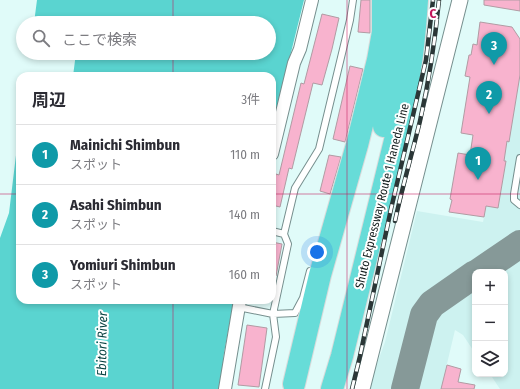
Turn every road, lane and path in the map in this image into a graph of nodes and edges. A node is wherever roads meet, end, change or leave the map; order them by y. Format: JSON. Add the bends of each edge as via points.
{"nodes":[{"id":1,"x":312,"y":0,"type":"edge"},
{"id":2,"x":353,"y":0,"type":"edge"},
{"id":3,"x":384,"y":0,"type":"edge"},
{"id":4,"x":401,"y":0,"type":"edge"},
{"id":5,"x":417,"y":0,"type":"edge"},
{"id":6,"x":460,"y":0,"type":"edge"},
{"id":7,"x":395,"y":63,"type":"junction"},
{"id":8,"x":276,"y":137,"type":"edge"},
{"id":9,"x":520,"y":158,"type":"edge"},
{"id":10,"x":520,"y":205,"type":"edge"},
{"id":11,"x":376,"y":224,"type":"junction"},
{"id":12,"x":332,"y":232,"type":"junction"},
{"id":13,"x":276,"y":233,"type":"edge"},
{"id":14,"x":284,"y":234,"type":"junction"},
{"id":15,"x":320,"y":251,"type":"dead end"},
{"id":16,"x":312,"y":267,"type":"dead end"},
{"id":17,"x":239,"y":304,"type":"edge"},
{"id":18,"x":274,"y":314,"type":"junction"},
{"id":19,"x":293,"y":386,"type":"edge"},
{"id":20,"x":225,"y":389,"type":"edge"},
{"id":21,"x":265,"y":389,"type":"edge"},
{"id":22,"x":318,"y":389,"type":"edge"},
{"id":23,"x":332,"y":389,"type":"edge"},
{"id":24,"x":347,"y":389,"type":"edge"},
{"id":25,"x":362,"y":389,"type":"edge"}],
"edges":[{"from":1,"to":8,"type":"street"},
{"from":2,"to":14,"type":"lane","via":[[318,149],[295,188]]},
{"from":3,"to":12,"type":"highway","via":[[383,32],[378,60]]},
{"from":4,"to":7,"type":"highway","name":"Shuto Expressway Route 1 Haneda Line"},
{"from":5,"to":11,"type":"highway","name":"Shuto Expressway Route 1 Haneda Line","via":[[411,67]]},
{"from":6,"to":25,"type":"street"},
{"from":7,"to":19,"type":"highway","via":[[371,152]]},
{"from":7,"to":22,"type":"highway","name":"Shuto Expressway Route 1 Haneda Line","via":[[389,103],[368,197]]},
{"from":9,"to":10,"type":"lane","via":[[514,200]]},
{"from":11,"to":23,"type":"highway","name":"Shuto Expressway Route 1 Haneda Line"},
{"from":11,"to":24,"type":"highway","via":[[357,345]]},
{"from":12,"to":15,"type":"lane"},
{"from":12,"to":19,"type":"highway"},
{"from":13,"to":14,"type":"lane"},
{"from":14,"to":18,"type":"lane","via":[[288,244]]},
{"from":16,"to":18,"type":"lane","via":[[295,313]]},
{"from":17,"to":18,"type":"lane"},
{"from":17,"to":20,"type":"street"},
{"from":18,"to":21,"type":"lane","via":[[276,337]]}]}
